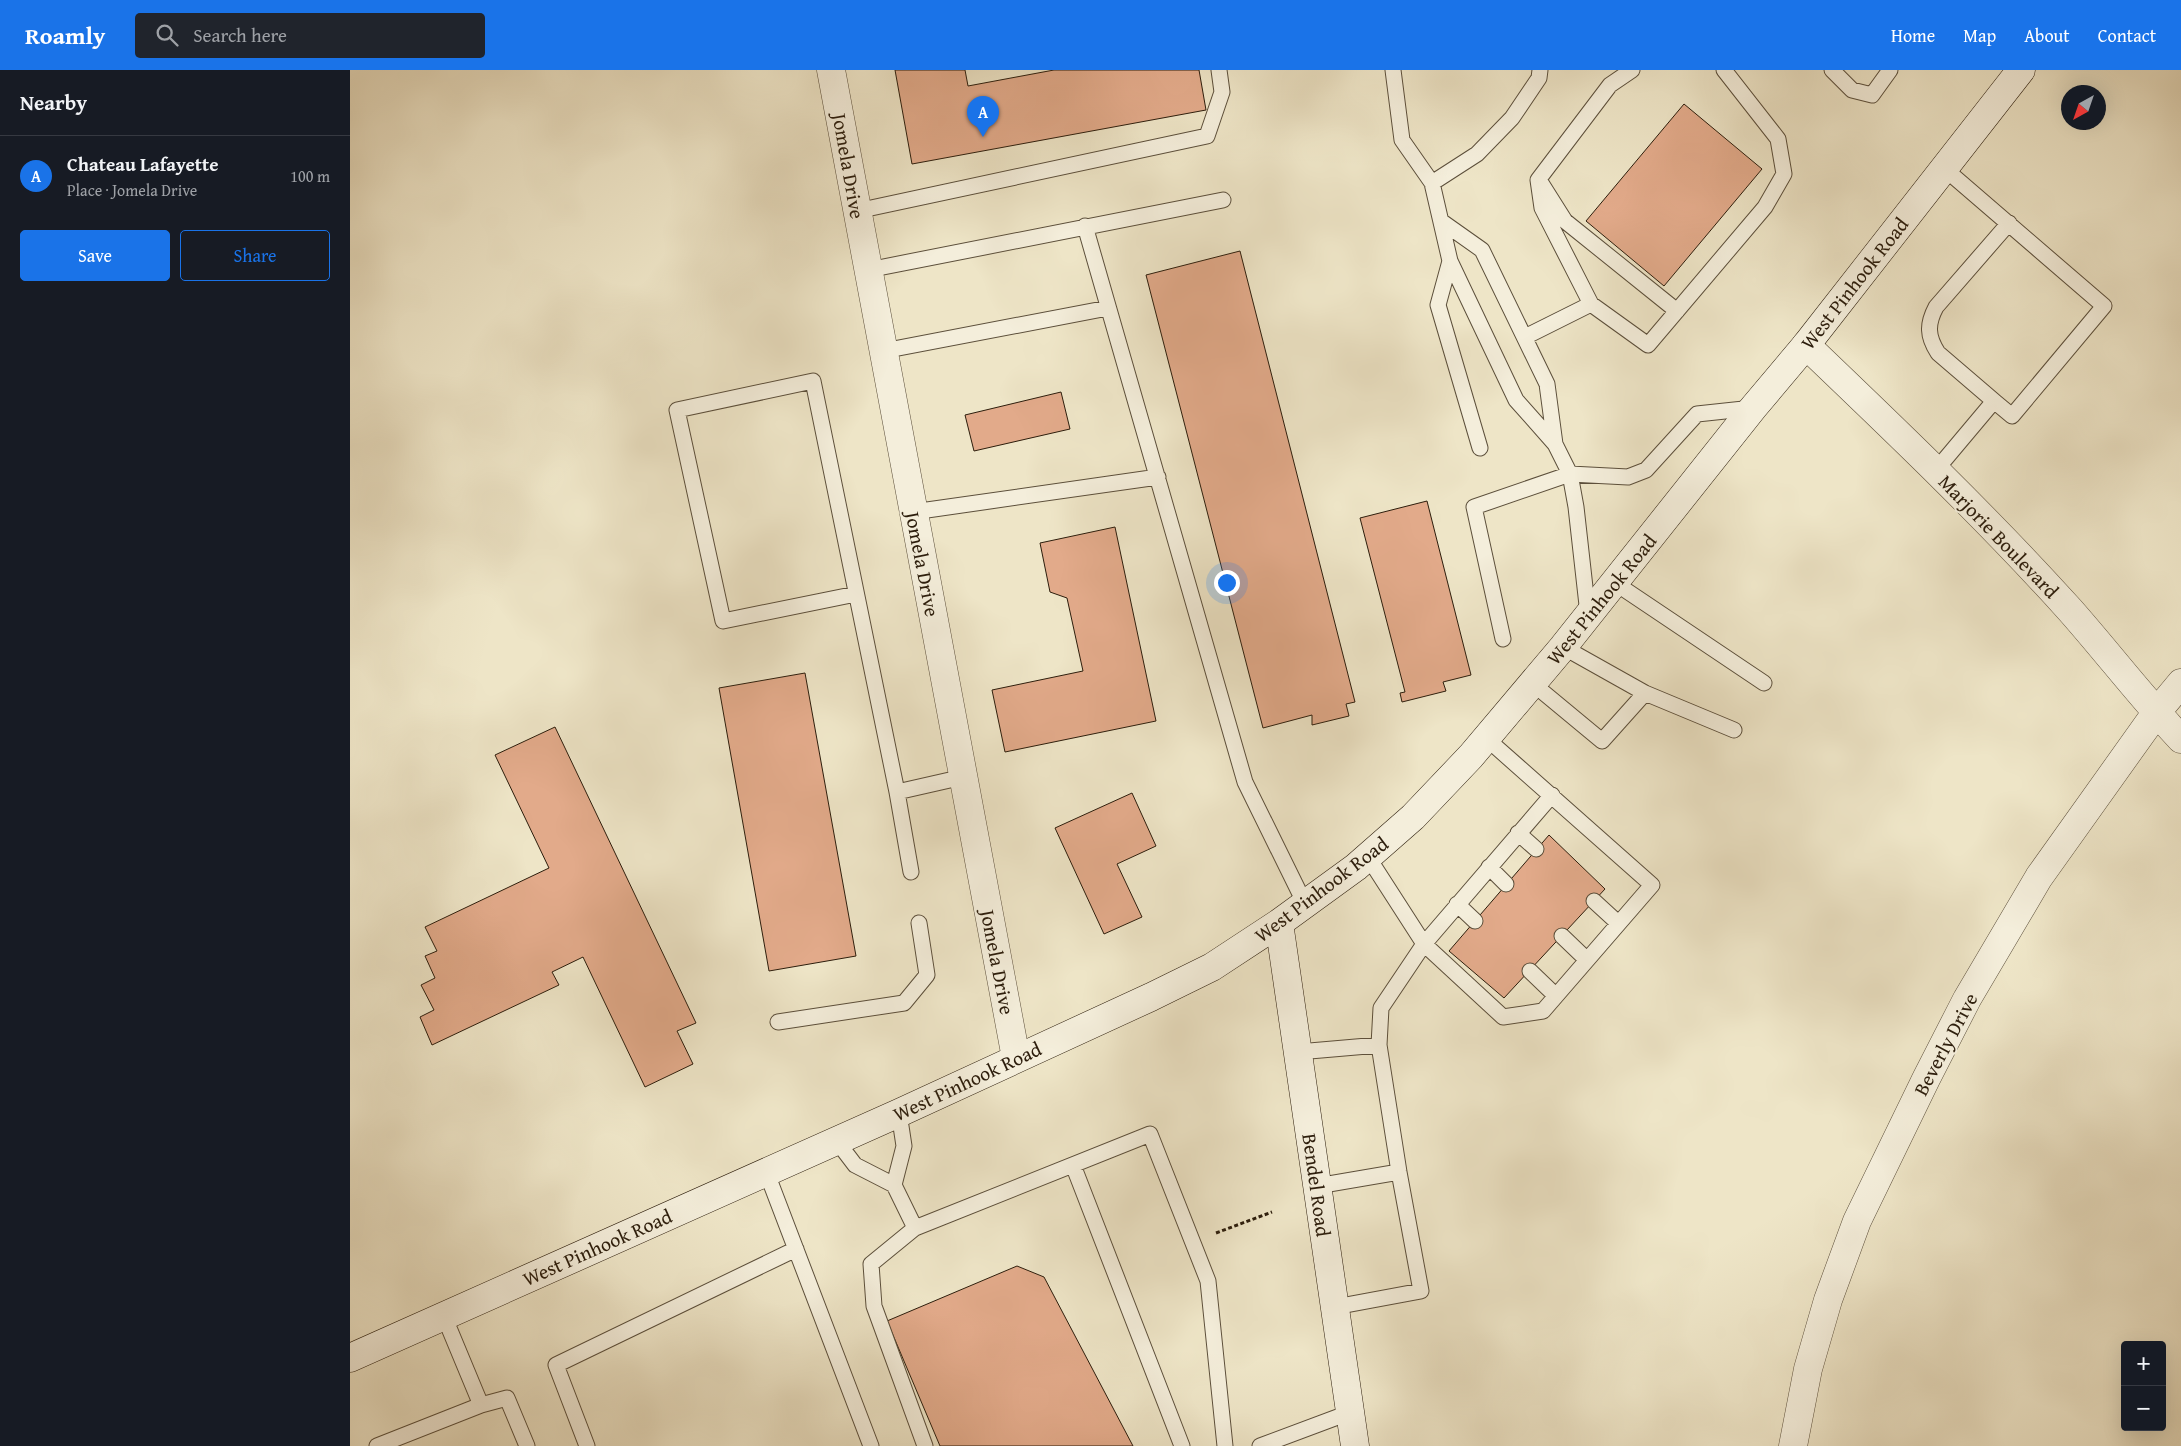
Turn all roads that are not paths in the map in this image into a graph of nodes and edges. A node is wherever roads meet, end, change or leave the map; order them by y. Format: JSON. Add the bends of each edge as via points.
{"nodes":[{"id":1,"x":831,"y":70,"type":"edge"},
{"id":2,"x":1219,"y":70,"type":"edge"},
{"id":3,"x":1393,"y":70,"type":"edge"},
{"id":4,"x":1540,"y":70,"type":"edge"},
{"id":5,"x":1632,"y":70,"type":"edge"},
{"id":6,"x":1724,"y":70,"type":"edge"},
{"id":7,"x":1832,"y":70,"type":"edge"},
{"id":8,"x":1890,"y":70,"type":"edge"},
{"id":9,"x":2014,"y":73,"type":"edge"},
{"id":10,"x":1944,"y":169,"type":"junction"},
{"id":11,"x":1538,"y":180,"type":"junction"},
{"id":12,"x":1432,"y":183,"type":"junction"},
{"id":13,"x":1223,"y":200,"type":"dead end"},
{"id":14,"x":857,"y":211,"type":"junction"},
{"id":15,"x":1441,"y":221,"type":"junction"},
{"id":16,"x":2009,"y":222,"type":"junction"},
{"id":17,"x":1084,"y":226,"type":"junction"},
{"id":18,"x":1450,"y":261,"type":"junction"},
{"id":19,"x":868,"y":270,"type":"junction"},
{"id":20,"x":1591,"y":304,"type":"junction"},
{"id":21,"x":1108,"y":308,"type":"junction"},
{"id":22,"x":1677,"y":311,"type":"junction"},
{"id":23,"x":1525,"y":337,"type":"junction"},
{"id":24,"x":1806,"y":345,"type":"junction"},
{"id":25,"x":883,"y":351,"type":"junction"},
{"id":26,"x":1994,"y":401,"type":"junction"},
{"id":27,"x":1753,"y":408,"type":"junction"},
{"id":28,"x":1555,"y":444,"type":"junction"},
{"id":29,"x":1480,"y":448,"type":"dead end"},
{"id":30,"x":1936,"y":470,"type":"junction"},
{"id":31,"x":1570,"y":474,"type":"junction"},
{"id":32,"x":1158,"y":477,"type":"junction"},
{"id":33,"x":912,"y":512,"type":"junction"},
{"id":34,"x":1615,"y":583,"type":"junction"},
{"id":35,"x":856,"y":594,"type":"junction"},
{"id":36,"x":1589,"y":615,"type":"junction"},
{"id":37,"x":1503,"y":639,"type":"dead end"},
{"id":38,"x":1563,"y":647,"type":"junction"},
{"id":39,"x":1532,"y":683,"type":"junction"},
{"id":40,"x":1764,"y":683,"type":"dead end"},
{"id":41,"x":2181,"y":683,"type":"edge"},
{"id":42,"x":1645,"y":693,"type":"junction"},
{"id":43,"x":2156,"y":713,"type":"junction"},
{"id":44,"x":1734,"y":730,"type":"dead end"},
{"id":45,"x":1486,"y":738,"type":"junction"},
{"id":46,"x":2181,"y":739,"type":"edge"},
{"id":47,"x":963,"y":777,"type":"junction"},
{"id":48,"x":898,"y":792,"type":"junction"},
{"id":49,"x":1552,"y":795,"type":"junction"},
{"id":50,"x":1518,"y":833,"type":"junction"},
{"id":51,"x":1536,"y":849,"type":"dead end"},
{"id":52,"x":1368,"y":857,"type":"junction"},
{"id":53,"x":1489,"y":867,"type":"junction"},
{"id":54,"x":911,"y":872,"type":"dead end"},
{"id":55,"x":1506,"y":884,"type":"dead end"},
{"id":56,"x":1594,"y":901,"type":"dead end"},
{"id":57,"x":1305,"y":904,"type":"junction"},
{"id":58,"x":1457,"y":904,"type":"junction"},
{"id":59,"x":1475,"y":921,"type":"dead end"},
{"id":60,"x":919,"y":923,"type":"dead end"},
{"id":61,"x":1279,"y":923,"type":"junction"},
{"id":62,"x":1618,"y":923,"type":"junction"},
{"id":63,"x":1562,"y":936,"type":"dead end"},
{"id":64,"x":1424,"y":944,"type":"junction"},
{"id":65,"x":1587,"y":960,"type":"junction"},
{"id":66,"x":1530,"y":971,"type":"dead end"},
{"id":67,"x":1556,"y":996,"type":"junction"},
{"id":68,"x":778,"y":1022,"type":"dead end"},
{"id":69,"x":1379,"y":1044,"type":"junction"},
{"id":70,"x":1298,"y":1052,"type":"junction"},
{"id":71,"x":1016,"y":1058,"type":"junction"},
{"id":72,"x":899,"y":1113,"type":"junction"},
{"id":73,"x":836,"y":1140,"type":"junction"},
{"id":74,"x":1073,"y":1165,"type":"junction"},
{"id":75,"x":766,"y":1171,"type":"junction"},
{"id":76,"x":1399,"y":1172,"type":"junction"},
{"id":77,"x":894,"y":1185,"type":"junction"},
{"id":78,"x":1318,"y":1186,"type":"junction"},
{"id":79,"x":915,"y":1228,"type":"junction"},
{"id":80,"x":796,"y":1249,"type":"junction"},
{"id":81,"x":1335,"y":1307,"type":"junction"},
{"id":82,"x":444,"y":1316,"type":"junction"},
{"id":83,"x":350,"y":1358,"type":"edge"},
{"id":84,"x":481,"y":1405,"type":"junction"},
{"id":85,"x":1351,"y":1412,"type":"junction"},
{"id":86,"x":377,"y":1446,"type":"edge"},
{"id":87,"x":527,"y":1446,"type":"edge"},
{"id":88,"x":587,"y":1446,"type":"edge"},
{"id":89,"x":871,"y":1446,"type":"edge"},
{"id":90,"x":925,"y":1446,"type":"edge"},
{"id":91,"x":1182,"y":1446,"type":"edge"},
{"id":92,"x":1225,"y":1446,"type":"edge"},
{"id":93,"x":1260,"y":1446,"type":"edge"},
{"id":94,"x":1355,"y":1446,"type":"edge"},
{"id":95,"x":1793,"y":1446,"type":"edge"}],
"edges":[{"from":1,"to":14,"type":"street","name":"Jomela Drive"},
{"from":2,"to":14,"type":"lane","via":[[1222,92],[1207,136]]},
{"from":3,"to":12,"type":"lane","via":[[1402,140]]},
{"from":4,"to":12,"type":"lane","via":[[1539,78],[1512,118],[1477,154]]},
{"from":5,"to":11,"type":"lane","via":[[1610,85]]},
{"from":6,"to":22,"type":"lane","via":[[1778,139],[1784,174],[1765,207]]},
{"from":7,"to":8,"type":"lane","via":[[1852,90],[1872,95]]},
{"from":9,"to":10,"type":"street","name":"West Pinhook Road"},
{"from":10,"to":16,"type":"lane"},
{"from":10,"to":24,"type":"street","name":"West Pinhook Road"},
{"from":11,"to":20,"type":"lane","via":[[1542,208]]},
{"from":11,"to":22,"type":"lane","via":[[1565,221]]},
{"from":12,"to":15,"type":"lane"},
{"from":13,"to":17,"type":"lane"},
{"from":14,"to":19,"type":"street","name":"Jomela Drive"},
{"from":15,"to":18,"type":"lane"},
{"from":15,"to":23,"type":"lane","via":[[1482,250]]},
{"from":16,"to":26,"type":"lane","via":[[1936,307],[1928,332],[1938,352]]},
{"from":16,"to":26,"type":"lane","via":[[2104,306],[2012,416]]},
{"from":17,"to":19,"type":"lane"},
{"from":17,"to":21,"type":"lane"},
{"from":18,"to":28,"type":"lane","via":[[1516,400]]},
{"from":18,"to":29,"type":"lane","via":[[1438,304]]},
{"from":19,"to":25,"type":"street","name":"Jomela Drive"},
{"from":20,"to":22,"type":"lane","via":[[1648,345]]},
{"from":20,"to":23,"type":"lane"},
{"from":21,"to":25,"type":"lane"},
{"from":21,"to":32,"type":"lane"},
{"from":23,"to":28,"type":"lane","via":[[1547,384]]},
{"from":24,"to":27,"type":"street","name":"West Pinhook Road"},
{"from":24,"to":30,"type":"street","name":"Marjorie Boulevard"},
{"from":25,"to":33,"type":"street","name":"Jomela Drive"},
{"from":26,"to":30,"type":"lane"},
{"from":27,"to":31,"type":"lane","via":[[1696,414],[1646,470],[1637,474],[1628,477]]},
{"from":27,"to":34,"type":"street","name":"West Pinhook Road"},
{"from":28,"to":31,"type":"lane"},
{"from":30,"to":43,"type":"street","name":"Marjorie Boulevard","via":[[2070,610]]},
{"from":31,"to":36,"type":"lane"},
{"from":31,"to":37,"type":"lane","via":[[1474,507]]},
{"from":32,"to":33,"type":"lane"},
{"from":32,"to":57,"type":"lane","via":[[1246,782]]},
{"from":33,"to":47,"type":"street","name":"Jomela Drive"},
{"from":34,"to":36,"type":"street","name":"West Pinhook Road"},
{"from":34,"to":40,"type":"lane"},
{"from":35,"to":35,"type":"lane","via":[[813,381],[677,410],[723,621]]},
{"from":35,"to":48,"type":"lane"},
{"from":36,"to":38,"type":"street","name":"West Pinhook Road"},
{"from":38,"to":39,"type":"street","name":"West Pinhook Road"},
{"from":38,"to":42,"type":"lane"},
{"from":39,"to":42,"type":"lane","via":[[1602,741]]},
{"from":39,"to":45,"type":"street","name":"West Pinhook Road"},
{"from":41,"to":43,"type":"street","name":"Beverly Drive"},
{"from":42,"to":44,"type":"lane"},
{"from":43,"to":46,"type":"street","name":"Marjorie Boulevard"},
{"from":43,"to":95,"type":"street","name":"Beverly Drive","via":[[2039,877],[1967,999],[1926,1079],[1857,1221],[1828,1300],[1808,1369]]},
{"from":45,"to":49,"type":"lane"},
{"from":45,"to":52,"type":"street","name":"West Pinhook Road","via":[[1413,817]]},
{"from":47,"to":48,"type":"lane"},
{"from":47,"to":71,"type":"street","name":"Jomela Drive"},
{"from":48,"to":54,"type":"lane"},
{"from":49,"to":50,"type":"lane"},
{"from":49,"to":62,"type":"lane","via":[[1652,885]]},
{"from":50,"to":51,"type":"lane"},
{"from":50,"to":53,"type":"lane"},
{"from":52,"to":57,"type":"street","name":"West Pinhook Road"},
{"from":52,"to":64,"type":"lane"},
{"from":53,"to":55,"type":"lane"},
{"from":53,"to":58,"type":"lane"},
{"from":56,"to":62,"type":"lane"},
{"from":57,"to":61,"type":"street","name":"West Pinhook Road"},
{"from":58,"to":59,"type":"lane"},
{"from":58,"to":64,"type":"lane"},
{"from":60,"to":68,"type":"lane","via":[[928,975],[904,1003]]},
{"from":61,"to":70,"type":"street","name":"Bendel Road"},
{"from":61,"to":71,"type":"street","name":"West Pinhook Road","via":[[1212,967]]},
{"from":62,"to":65,"type":"lane"},
{"from":63,"to":65,"type":"lane"},
{"from":64,"to":67,"type":"lane","via":[[1503,1017],[1543,1011]]},
{"from":64,"to":69,"type":"lane","via":[[1381,1008]]},
{"from":65,"to":67,"type":"lane"},
{"from":66,"to":67,"type":"lane"},
{"from":69,"to":70,"type":"lane"},
{"from":69,"to":76,"type":"lane"},
{"from":70,"to":78,"type":"street","name":"Bendel Road"},
{"from":71,"to":72,"type":"street","name":"West Pinhook Road"},
{"from":72,"to":73,"type":"street","name":"West Pinhook Road"},
{"from":72,"to":77,"type":"lane","via":[[904,1146]]},
{"from":73,"to":75,"type":"street","name":"West Pinhook Road"},
{"from":73,"to":77,"type":"lane","via":[[855,1165]]},
{"from":74,"to":79,"type":"lane"},
{"from":74,"to":91,"type":"lane"},
{"from":74,"to":92,"type":"lane","via":[[1150,1134],[1208,1281]]},
{"from":75,"to":80,"type":"lane"},
{"from":75,"to":82,"type":"street","name":"West Pinhook Road"},
{"from":76,"to":78,"type":"lane"},
{"from":76,"to":81,"type":"lane","via":[[1421,1291]]},
{"from":77,"to":79,"type":"lane"},
{"from":78,"to":81,"type":"street","name":"Bendel Road"},
{"from":79,"to":90,"type":"lane","via":[[871,1264],[874,1306]]},
{"from":80,"to":88,"type":"lane","via":[[556,1365]]},
{"from":80,"to":89,"type":"lane"},
{"from":81,"to":85,"type":"street","name":"Bendel Road"},
{"from":82,"to":83,"type":"street","name":"West Pinhook Road"},
{"from":82,"to":84,"type":"lane"},
{"from":84,"to":86,"type":"lane"},
{"from":84,"to":87,"type":"lane","via":[[507,1398]]},
{"from":85,"to":93,"type":"lane"},
{"from":85,"to":94,"type":"street","name":"Bendel Road"}]}
